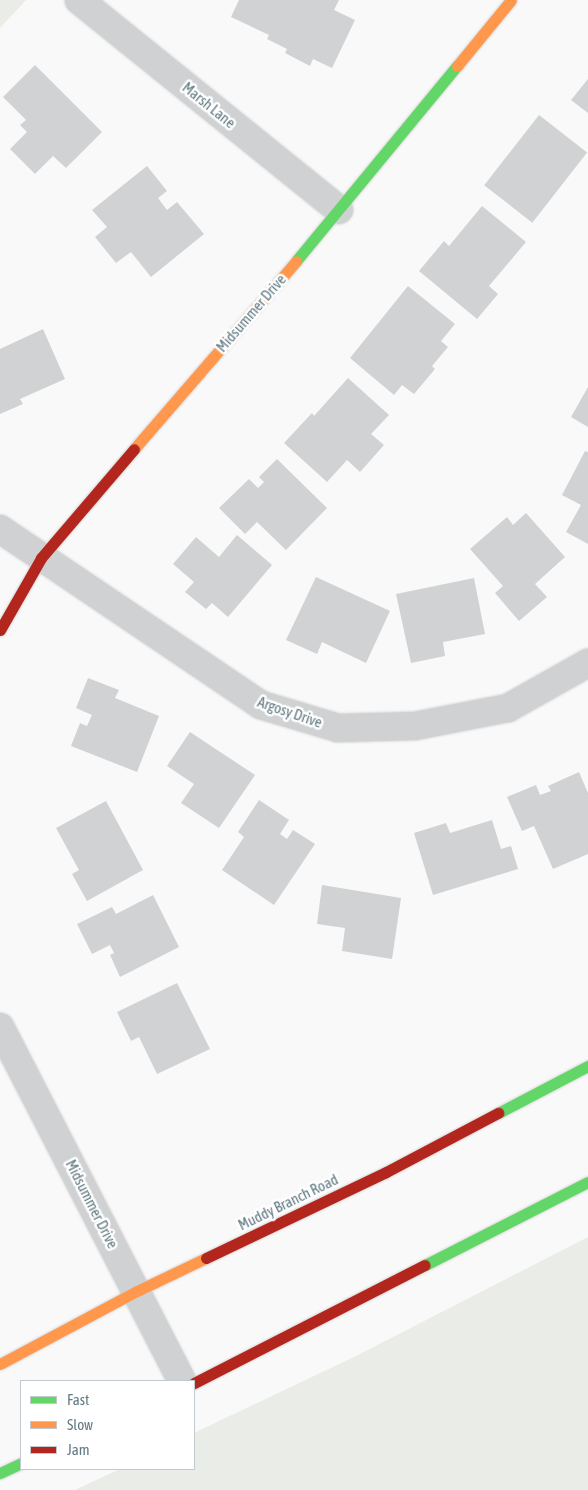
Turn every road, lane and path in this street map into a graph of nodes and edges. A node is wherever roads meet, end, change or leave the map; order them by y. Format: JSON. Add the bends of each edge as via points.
{"nodes":[{"id":1,"x":79,"y":0,"type":"edge"},
{"id":2,"x":511,"y":0,"type":"edge"},
{"id":3,"x":339,"y":210,"type":"junction"},
{"id":4,"x":0,"y":529,"type":"edge"},
{"id":5,"x":41,"y":558,"type":"junction"},
{"id":6,"x":0,"y":630,"type":"edge"},
{"id":7,"x":588,"y":663,"type":"edge"},
{"id":8,"x":0,"y":1027,"type":"edge"},
{"id":9,"x":588,"y":1066,"type":"edge"},
{"id":10,"x":588,"y":1182,"type":"edge"},
{"id":11,"x":137,"y":1291,"type":"junction"},
{"id":12,"x":0,"y":1364,"type":"edge"},
{"id":13,"x":182,"y":1380,"type":"edge"},
{"id":14,"x":195,"y":1382,"type":"edge"},
{"id":15,"x":20,"y":1463,"type":"edge"},
{"id":16,"x":0,"y":1473,"type":"edge"}],
"edges":[{"from":1,"to":3,"type":"street","name":"Marsh Lane"},
{"from":2,"to":3,"type":"main road","name":"Midsummer Drive"},
{"from":3,"to":5,"type":"main road","name":"Midsummer Drive"},
{"from":4,"to":5,"type":"street","name":"Argosy Drive"},
{"from":5,"to":6,"type":"main road","name":"Midsummer Drive"},
{"from":5,"to":7,"type":"street","name":"Argosy Drive","via":[[261,705],[338,728],[415,726],[508,708]]},
{"from":8,"to":11,"type":"street","name":"Midsummer Drive"},
{"from":9,"to":11,"type":"main road","name":"Muddy Branch Road","via":[[386,1172]]},
{"from":10,"to":14,"type":"main road"},
{"from":11,"to":12,"type":"main road","name":"Muddy Branch Road"},
{"from":11,"to":13,"type":"street","name":"Midsummer Drive"},
{"from":15,"to":16,"type":"main road"}]}
